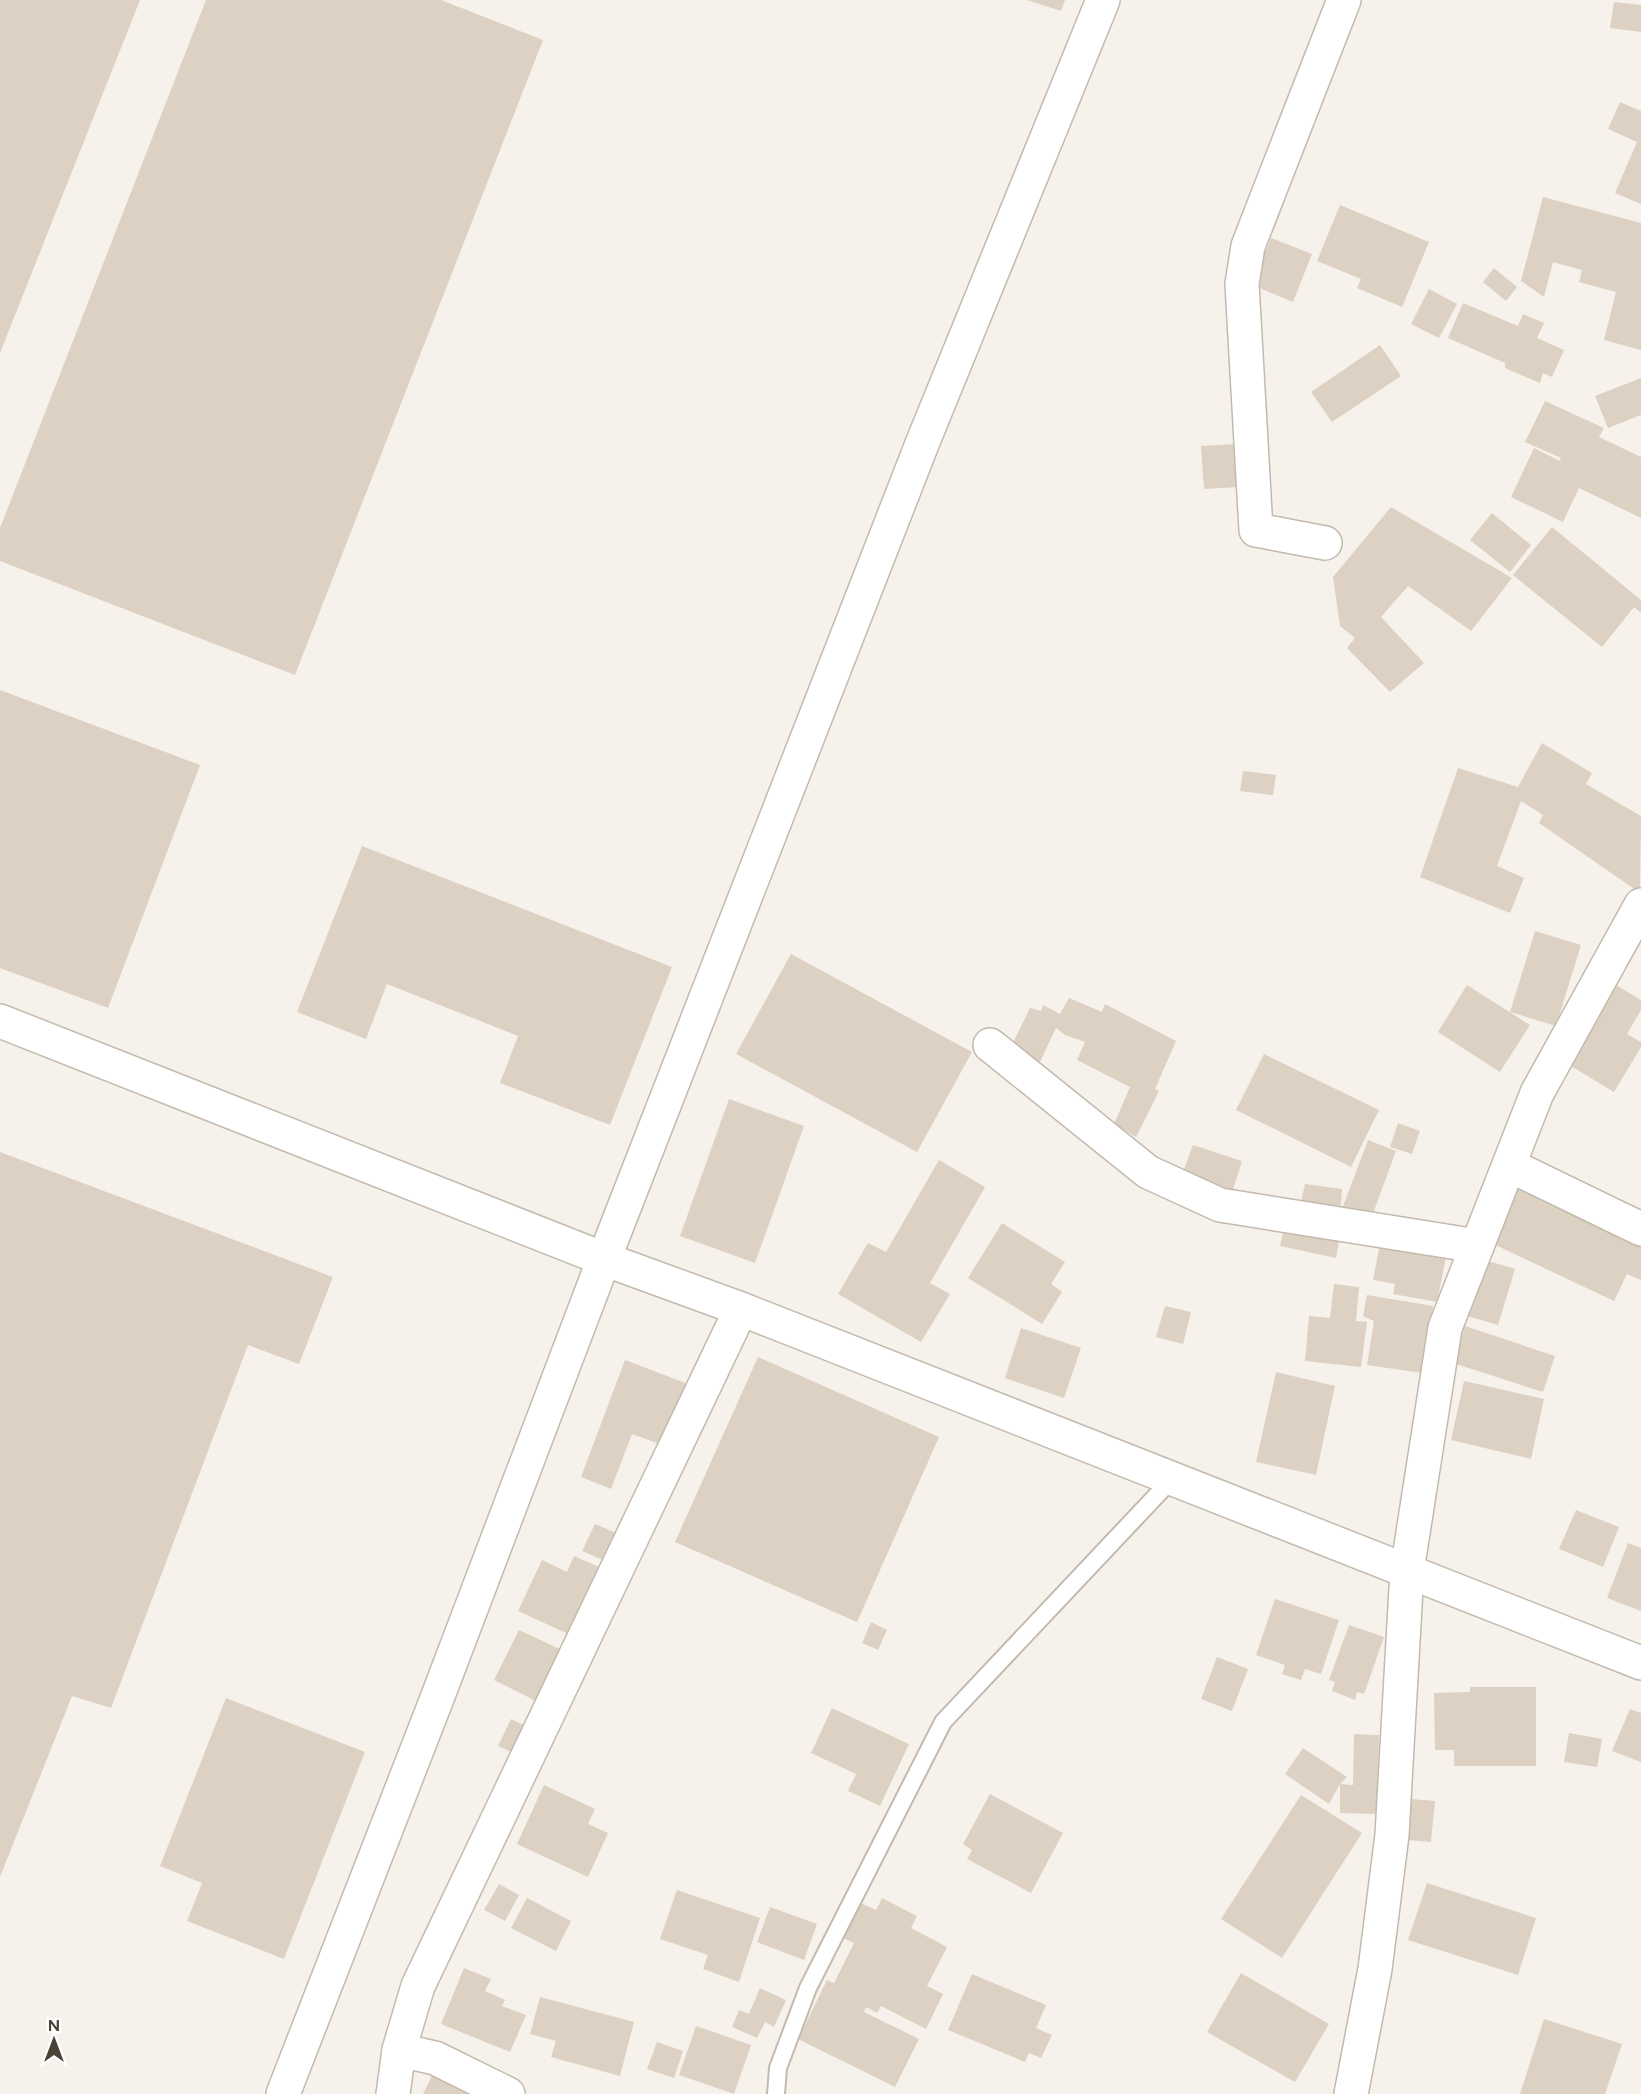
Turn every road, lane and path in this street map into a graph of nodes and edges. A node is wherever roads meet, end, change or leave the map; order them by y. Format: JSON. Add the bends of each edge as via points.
{"nodes":[{"id":1,"x":1103,"y":0,"type":"edge"},
{"id":2,"x":1344,"y":0,"type":"edge"},
{"id":3,"x":1325,"y":543,"type":"dead end"},
{"id":4,"x":1641,"y":905,"type":"edge"},
{"id":5,"x":0,"y":1021,"type":"edge"},
{"id":6,"x":990,"y":1045,"type":"dead end"},
{"id":7,"x":1509,"y":1164,"type":"junction"},
{"id":8,"x":1641,"y":1229,"type":"edge"},
{"id":9,"x":1477,"y":1246,"type":"junction"},
{"id":10,"x":604,"y":1258,"type":"junction"},
{"id":11,"x":741,"y":1308,"type":"junction"},
{"id":12,"x":1172,"y":1479,"type":"junction"},
{"id":13,"x":1407,"y":1571,"type":"junction"},
{"id":14,"x":1641,"y":1663,"type":"edge"},
{"id":15,"x":399,"y":2050,"type":"junction"},
{"id":16,"x":283,"y":2094,"type":"edge"},
{"id":17,"x":393,"y":2094,"type":"edge"},
{"id":18,"x":508,"y":2094,"type":"edge"},
{"id":19,"x":776,"y":2094,"type":"edge"},
{"id":20,"x":1351,"y":2094,"type":"edge"}],
"edges":[{"from":1,"to":10,"type":"street","via":[[922,444]]},
{"from":2,"to":3,"type":"street","via":[[1248,246],[1242,284],[1256,530]]},
{"from":4,"to":7,"type":"street","via":[[1537,1093]]},
{"from":5,"to":10,"type":"street"},
{"from":6,"to":9,"type":"street","via":[[1148,1172],[1220,1206]]},
{"from":7,"to":8,"type":"street"},
{"from":7,"to":9,"type":"street"},
{"from":9,"to":13,"type":"street","via":[[1445,1328]]},
{"from":10,"to":11,"type":"street"},
{"from":10,"to":16,"type":"street"},
{"from":11,"to":12,"type":"street"},
{"from":11,"to":15,"type":"street","via":[[418,1986]]},
{"from":12,"to":13,"type":"street"},
{"from":12,"to":19,"type":"lane","via":[[943,1722],[808,1988],[778,2068]]},
{"from":13,"to":14,"type":"street"},
{"from":13,"to":20,"type":"street","via":[[1392,1835],[1375,1969]]},
{"from":15,"to":17,"type":"street"},
{"from":15,"to":18,"type":"street","via":[[435,2058]]}]}
